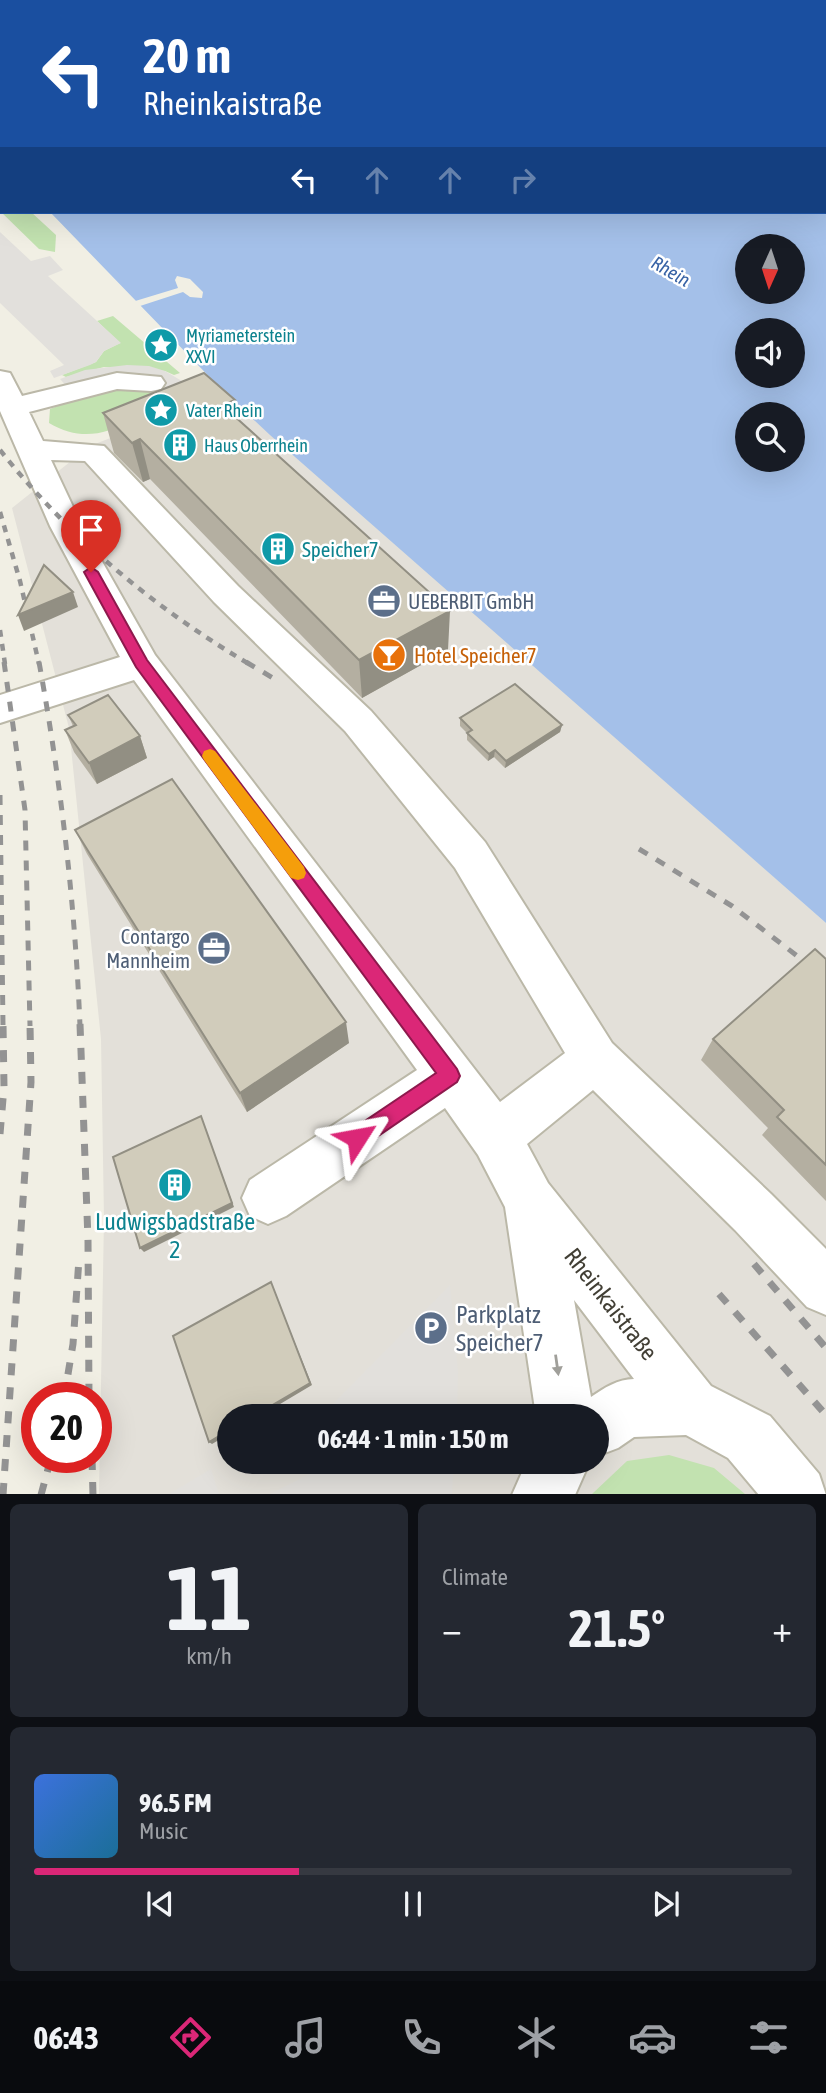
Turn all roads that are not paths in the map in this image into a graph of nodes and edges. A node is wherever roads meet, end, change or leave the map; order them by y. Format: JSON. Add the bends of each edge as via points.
{"nodes":[{"id":1,"x":151,"y":383,"type":"dead end"},
{"id":2,"x":7,"y":393,"type":"edge"},
{"id":3,"x":34,"y":450,"type":"junction"},
{"id":4,"x":142,"y":664,"type":"junction"},
{"id":5,"x":0,"y":709,"type":"edge"},
{"id":6,"x":595,"y":1059,"type":"junction"},
{"id":7,"x":450,"y":1076,"type":"junction"},
{"id":8,"x":496,"y":1137,"type":"junction"},
{"id":9,"x":268,"y":1198,"type":"dead end"},
{"id":10,"x":530,"y":1201,"type":"junction"},
{"id":11,"x":826,"y":1289,"type":"edge"},
{"id":12,"x":563,"y":1404,"type":"edge"},
{"id":13,"x":691,"y":1406,"type":"junction"},
{"id":14,"x":609,"y":1419,"type":"edge"},
{"id":15,"x":553,"y":1474,"type":"edge"},
{"id":16,"x":542,"y":1494,"type":"edge"},
{"id":17,"x":798,"y":1494,"type":"edge"}],
"edges":[{"from":1,"to":2,"type":"street","via":[[117,381]]},
{"from":2,"to":3,"type":"street","name":"Rheinkaistraße"},
{"from":3,"to":4,"type":"street","name":"Rheinkaistraße","via":[[66,526]]},
{"from":3,"to":6,"type":"street","via":[[93,452],[226,594],[358,721],[470,855]]},
{"from":4,"to":5,"type":"street"},
{"from":4,"to":7,"type":"street","name":"Rheinkaistraße"},
{"from":6,"to":8,"type":"street"},
{"from":6,"to":11,"type":"street"},
{"from":7,"to":8,"type":"street","name":"Rheinkaistraße"},
{"from":7,"to":9,"type":"street"},
{"from":8,"to":10,"type":"street","name":"Rheinkaistraße"},
{"from":10,"to":12,"type":"street","name":"Rheinkaistraße","one_way":true},
{"from":10,"to":13,"type":"street","name":"Rheinkaistraße"},
{"from":13,"to":14,"type":"street","via":[[625,1408]]},
{"from":13,"to":17,"type":"street","via":[[749,1437]]},
{"from":15,"to":16,"type":"street"}]}
